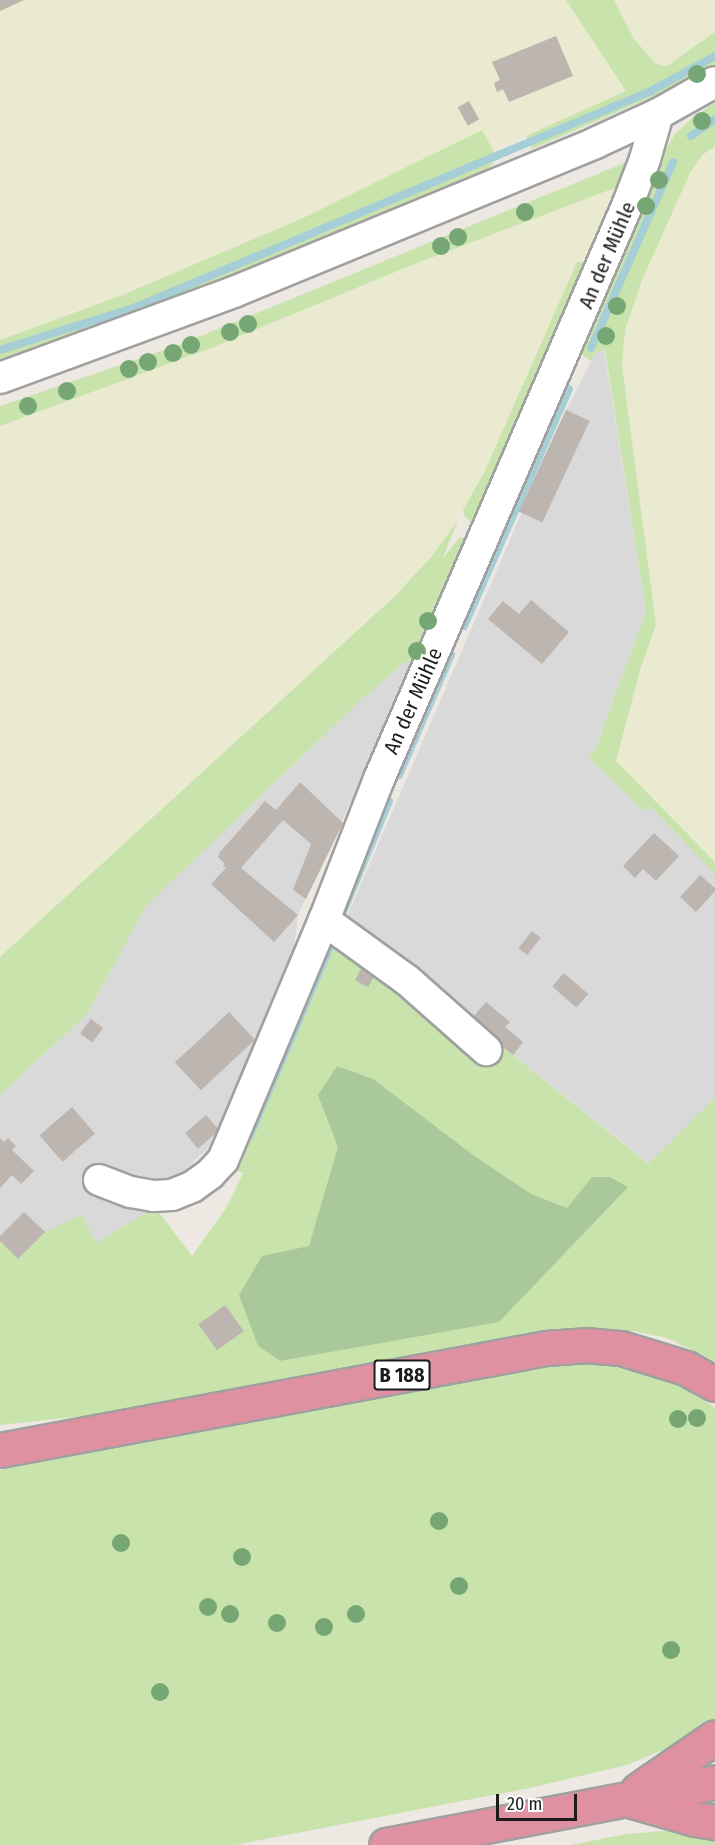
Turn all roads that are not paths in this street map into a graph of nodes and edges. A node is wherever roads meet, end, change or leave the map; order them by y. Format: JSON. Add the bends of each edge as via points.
{"nodes":[{"id":1,"x":715,"y":82,"type":"edge"},
{"id":2,"x":658,"y":114,"type":"junction"},
{"id":3,"x":0,"y":378,"type":"edge"},
{"id":4,"x":324,"y":920,"type":"junction"},
{"id":5,"x":486,"y":1050,"type":"dead end"},
{"id":6,"x":99,"y":1180,"type":"dead end"},
{"id":7,"x":715,"y":1384,"type":"edge"},
{"id":8,"x":0,"y":1450,"type":"edge"},
{"id":9,"x":715,"y":1737,"type":"edge"},
{"id":10,"x":715,"y":1782,"type":"edge"},
{"id":11,"x":625,"y":1799,"type":"junction"},
{"id":12,"x":715,"y":1822,"type":"edge"},
{"id":13,"x":386,"y":1845,"type":"edge"}],
"edges":[{"from":1,"to":2,"type":"street"},
{"from":2,"to":3,"type":"street","via":[[234,292]]},
{"from":2,"to":4,"type":"street","name":"An der Mühle","via":[[627,206],[379,779]]},
{"from":4,"to":5,"type":"street","via":[[407,980]]},
{"from":4,"to":6,"type":"street","name":"An der Mühle","via":[[223,1160],[192,1187],[172,1195],[131,1192]]},
{"from":7,"to":8,"type":"highway","number":"B 188","via":[[686,1368],[621,1348],[546,1348]]},
{"from":9,"to":11,"type":"highway"},
{"from":10,"to":11,"type":"highway"},
{"from":11,"to":12,"type":"highway"},
{"from":11,"to":13,"type":"highway"}]}
